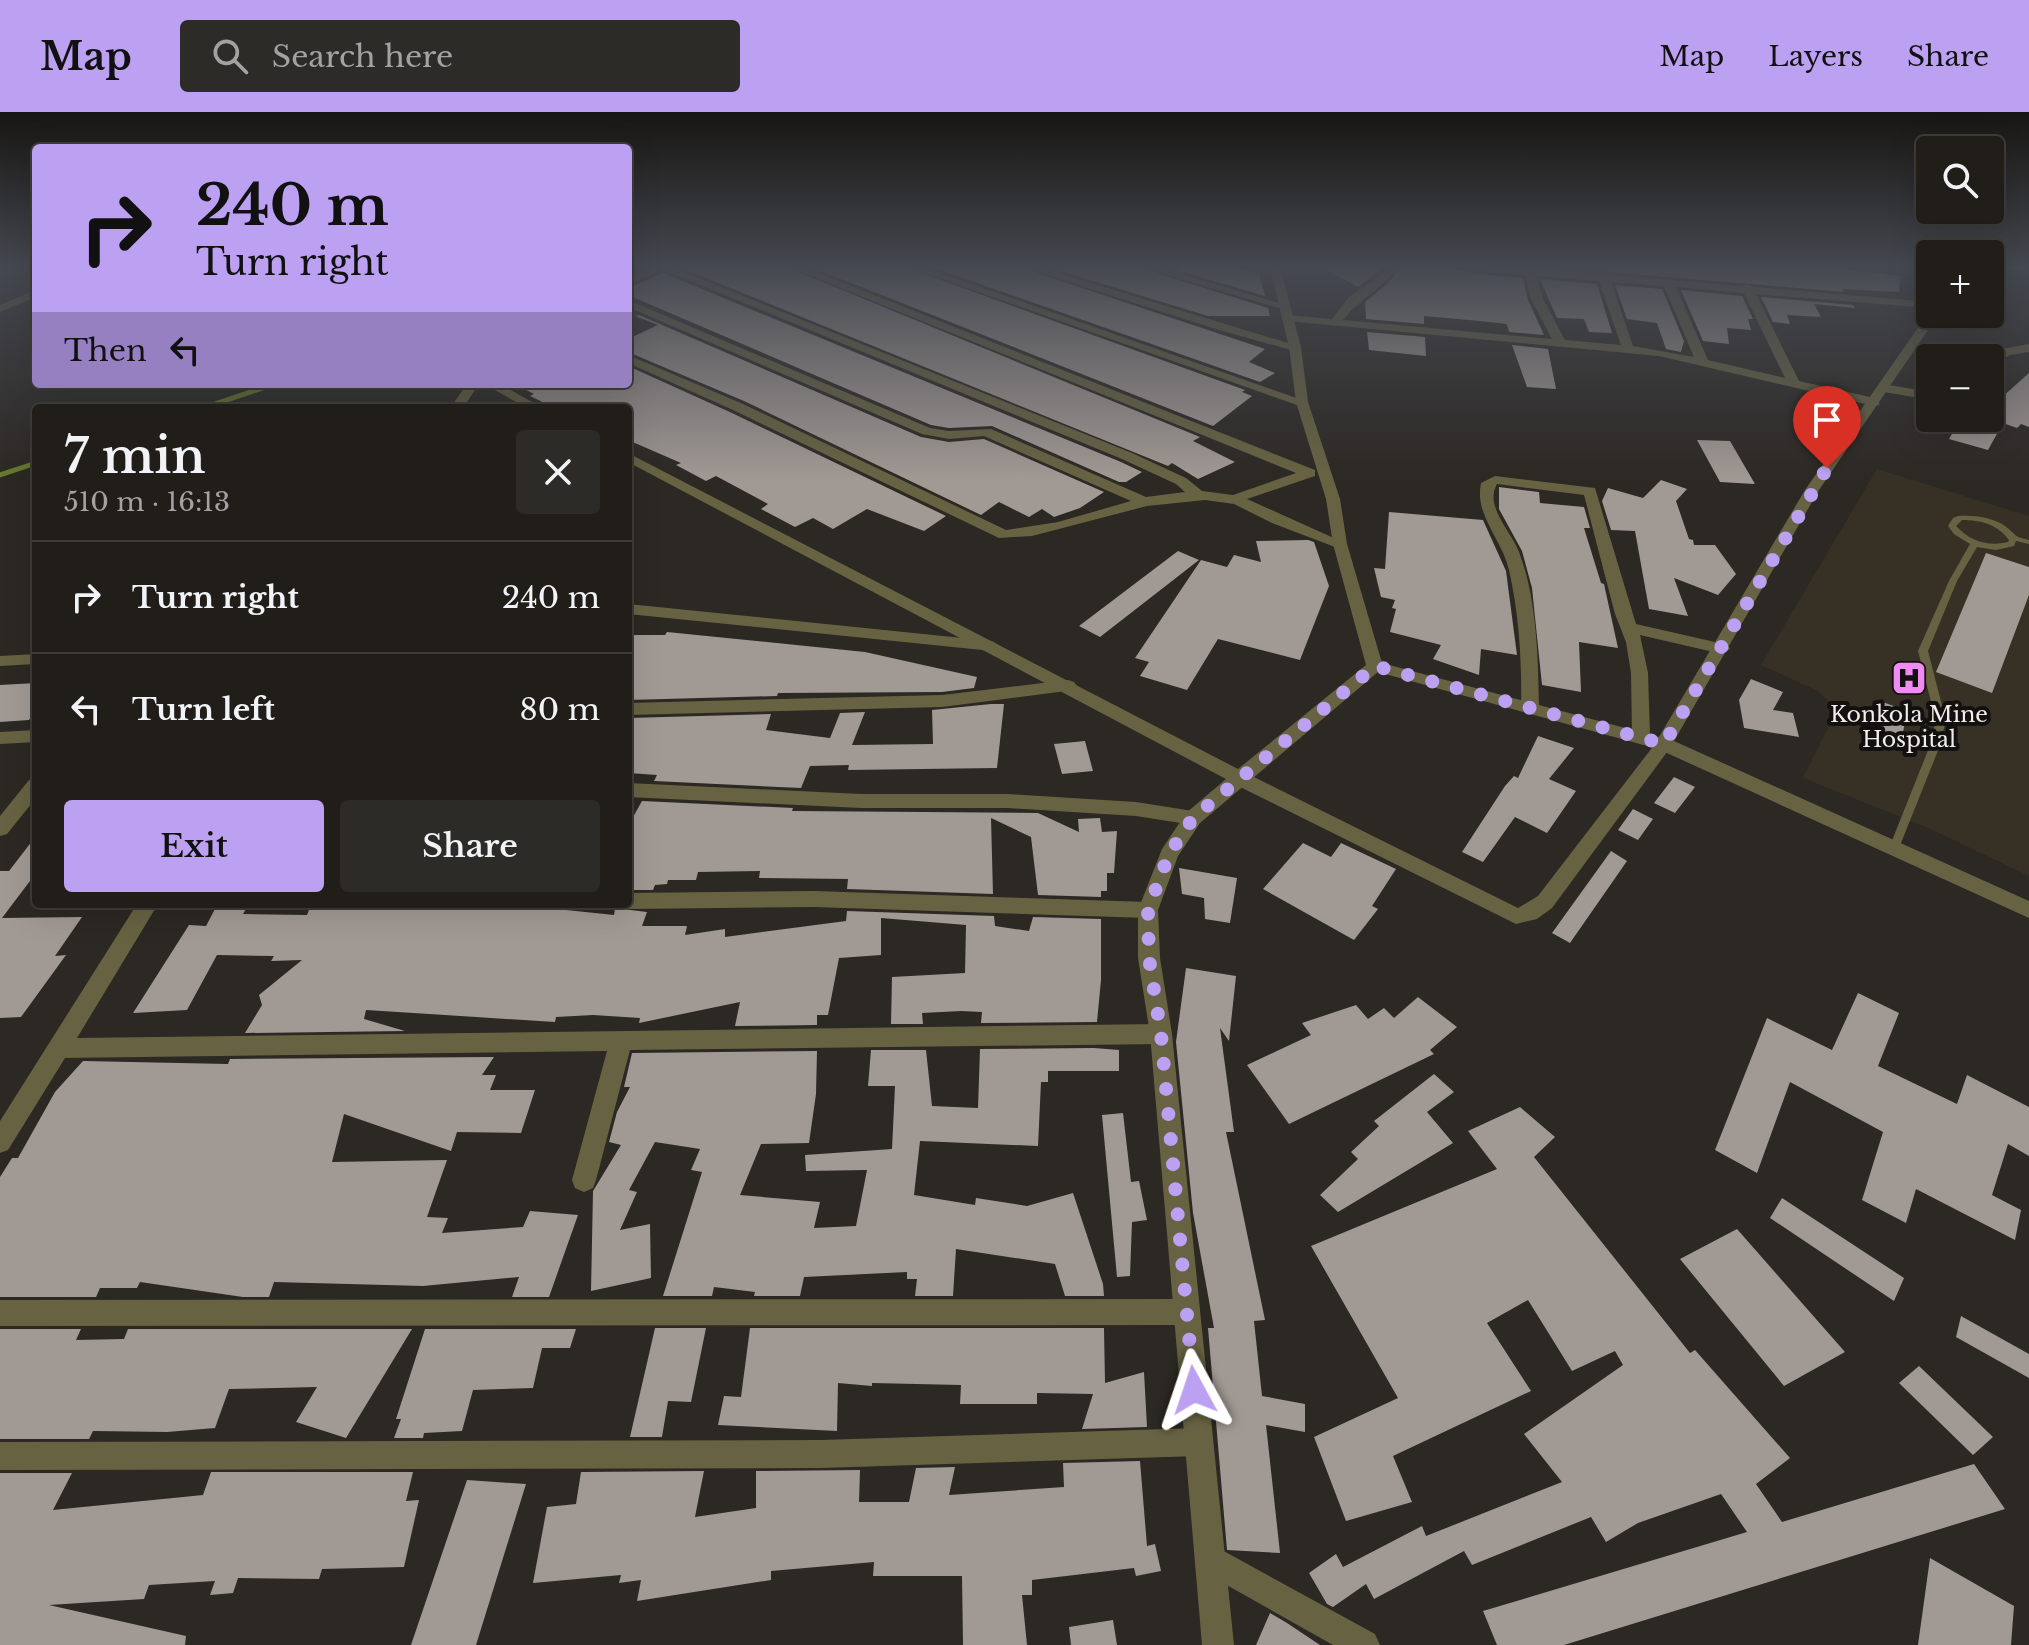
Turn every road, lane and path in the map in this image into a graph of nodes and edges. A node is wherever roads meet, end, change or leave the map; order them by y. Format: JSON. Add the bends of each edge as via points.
{"nodes":[{"id":1,"x":711,"y":339,"type":"edge"},
{"id":2,"x":839,"y":339,"type":"edge"},
{"id":3,"x":968,"y":339,"type":"edge"},
{"id":4,"x":1119,"y":339,"type":"edge"},
{"id":5,"x":1263,"y":339,"type":"edge"},
{"id":6,"x":1293,"y":339,"type":"edge"},
{"id":7,"x":1521,"y":339,"type":"edge"},
{"id":8,"x":1558,"y":339,"type":"edge"},
{"id":9,"x":1625,"y":339,"type":"edge"},
{"id":10,"x":1693,"y":339,"type":"edge"},
{"id":11,"x":1772,"y":339,"type":"edge"},
{"id":12,"x":1916,"y":339,"type":"edge"},
{"id":13,"x":1560,"y":342,"type":"junction"},
{"id":14,"x":1295,"y":347,"type":"junction"},
{"id":15,"x":2029,"y":348,"type":"edge"},
{"id":16,"x":1628,"y":349,"type":"junction"},
{"id":17,"x":2004,"y":353,"type":"edge"},
{"id":18,"x":1702,"y":360,"type":"junction"},
{"id":19,"x":632,"y":361,"type":"edge"},
{"id":20,"x":1793,"y":381,"type":"junction"},
{"id":21,"x":498,"y":388,"type":"edge"},
{"id":22,"x":1878,"y":395,"type":"junction"},
{"id":23,"x":1916,"y":396,"type":"edge"},
{"id":24,"x":1302,"y":402,"type":"junction"},
{"id":25,"x":529,"y":404,"type":"edge"},
{"id":26,"x":632,"y":459,"type":"edge"},
{"id":27,"x":1316,"y":472,"type":"junction"},
{"id":28,"x":1200,"y":497,"type":"junction"},
{"id":29,"x":1234,"y":499,"type":"junction"},
{"id":30,"x":1145,"y":502,"type":"junction"},
{"id":31,"x":2012,"y":538,"type":"junction"},
{"id":32,"x":2029,"y":542,"type":"edge"},
{"id":33,"x":1975,"y":543,"type":"junction"},
{"id":34,"x":1340,"y":544,"type":"junction"},
{"id":35,"x":632,"y":609,"type":"edge"},
{"id":36,"x":1631,"y":628,"type":"junction"},
{"id":37,"x":992,"y":646,"type":"junction"},
{"id":38,"x":1722,"y":649,"type":"junction"},
{"id":39,"x":32,"y":659,"type":"edge"},
{"id":40,"x":0,"y":661,"type":"edge"},
{"id":41,"x":1375,"y":666,"type":"junction"},
{"id":42,"x":1068,"y":686,"type":"junction"},
{"id":43,"x":1530,"y":706,"type":"junction"},
{"id":44,"x":632,"y":709,"type":"edge"},
{"id":45,"x":32,"y":736,"type":"edge"},
{"id":46,"x":1641,"y":736,"type":"junction"},
{"id":47,"x":0,"y":738,"type":"edge"},
{"id":48,"x":1664,"y":744,"type":"junction"},
{"id":49,"x":1239,"y":778,"type":"junction"},
{"id":50,"x":32,"y":790,"type":"edge"},
{"id":51,"x":632,"y":790,"type":"edge"},
{"id":52,"x":1193,"y":818,"type":"junction"},
{"id":53,"x":0,"y":829,"type":"edge"},
{"id":54,"x":1894,"y":848,"type":"junction"},
{"id":55,"x":632,"y":901,"type":"edge"},
{"id":56,"x":146,"y":908,"type":"edge"},
{"id":57,"x":1148,"y":910,"type":"junction"},
{"id":58,"x":2029,"y":910,"type":"edge"},
{"id":59,"x":1161,"y":1034,"type":"junction"},
{"id":60,"x":621,"y":1041,"type":"junction"},
{"id":61,"x":58,"y":1048,"type":"junction"},
{"id":62,"x":0,"y":1142,"type":"edge"},
{"id":63,"x":584,"y":1180,"type":"dead end"},
{"id":64,"x":1186,"y":1312,"type":"junction"},
{"id":65,"x":0,"y":1313,"type":"edge"},
{"id":66,"x":1199,"y":1442,"type":"junction"},
{"id":67,"x":0,"y":1456,"type":"edge"},
{"id":68,"x":1211,"y":1559,"type":"junction"},
{"id":69,"x":1218,"y":1645,"type":"edge"},
{"id":70,"x":1364,"y":1645,"type":"edge"}],
"edges":[{"from":1,"to":30,"type":"street","via":[[927,431],[986,432]]},
{"from":2,"to":28,"type":"street","via":[[1127,456],[1181,481]]},
{"from":3,"to":27,"type":"street"},
{"from":4,"to":24,"type":"street"},
{"from":5,"to":14,"type":"street"},
{"from":6,"to":14,"type":"street"},
{"from":7,"to":13,"type":"street"},
{"from":8,"to":13,"type":"street"},
{"from":9,"to":16,"type":"street"},
{"from":10,"to":18,"type":"street"},
{"from":11,"to":20,"type":"street"},
{"from":12,"to":22,"type":"street"},
{"from":13,"to":16,"type":"street"},
{"from":14,"to":24,"type":"street"},
{"from":15,"to":17,"type":"street"},
{"from":16,"to":18,"type":"street"},
{"from":18,"to":20,"type":"street"},
{"from":19,"to":30,"type":"street","via":[[1004,535]]},
{"from":20,"to":22,"type":"street"},
{"from":21,"to":25,"type":"street"},
{"from":22,"to":23,"type":"street"},
{"from":22,"to":38,"type":"street","via":[[1812,490]]},
{"from":24,"to":27,"type":"street"},
{"from":26,"to":37,"type":"street"},
{"from":27,"to":29,"type":"street"},
{"from":27,"to":34,"type":"street"},
{"from":28,"to":29,"type":"street"},
{"from":28,"to":30,"type":"street"},
{"from":29,"to":34,"type":"street"},
{"from":31,"to":32,"type":"lane"},
{"from":31,"to":33,"type":"lane","via":[[2011,544],[1999,547]]},
{"from":31,"to":33,"type":"lane","via":[[1985,520],[1956,520],[1955,531]]},
{"from":33,"to":54,"type":"lane","via":[[1923,651],[1941,721]]},
{"from":34,"to":41,"type":"street"},
{"from":35,"to":37,"type":"street"},
{"from":36,"to":38,"type":"street"},
{"from":36,"to":43,"type":"street","via":[[1590,491],[1488,483],[1488,510],[1511,552],[1521,589]]},
{"from":36,"to":46,"type":"street","via":[[1638,656]]},
{"from":37,"to":42,"type":"street"},
{"from":38,"to":48,"type":"street"},
{"from":39,"to":40,"type":"street"},
{"from":41,"to":43,"type":"street"},
{"from":41,"to":49,"type":"street"},
{"from":42,"to":44,"type":"street","via":[[942,701]]},
{"from":42,"to":49,"type":"street"},
{"from":43,"to":46,"type":"street"},
{"from":45,"to":47,"type":"street"},
{"from":46,"to":48,"type":"street"},
{"from":48,"to":49,"type":"street","via":[[1545,902],[1516,916]]},
{"from":48,"to":54,"type":"street"},
{"from":49,"to":52,"type":"street"},
{"from":50,"to":53,"type":"street"},
{"from":51,"to":52,"type":"street","via":[[861,801],[1008,801]]},
{"from":52,"to":57,"type":"street","via":[[1169,854]]},
{"from":54,"to":58,"type":"street"},
{"from":55,"to":57,"type":"street","via":[[814,899]]},
{"from":56,"to":61,"type":"street"},
{"from":57,"to":59,"type":"street","via":[[1149,958]]},
{"from":59,"to":60,"type":"street"},
{"from":59,"to":64,"type":"street"},
{"from":60,"to":61,"type":"street"},
{"from":60,"to":63,"type":"street"},
{"from":61,"to":62,"type":"street"},
{"from":64,"to":65,"type":"street"},
{"from":64,"to":66,"type":"street"},
{"from":66,"to":67,"type":"street","via":[[821,1454]]},
{"from":66,"to":68,"type":"street"},
{"from":68,"to":69,"type":"street"},
{"from":68,"to":70,"type":"street"}]}
